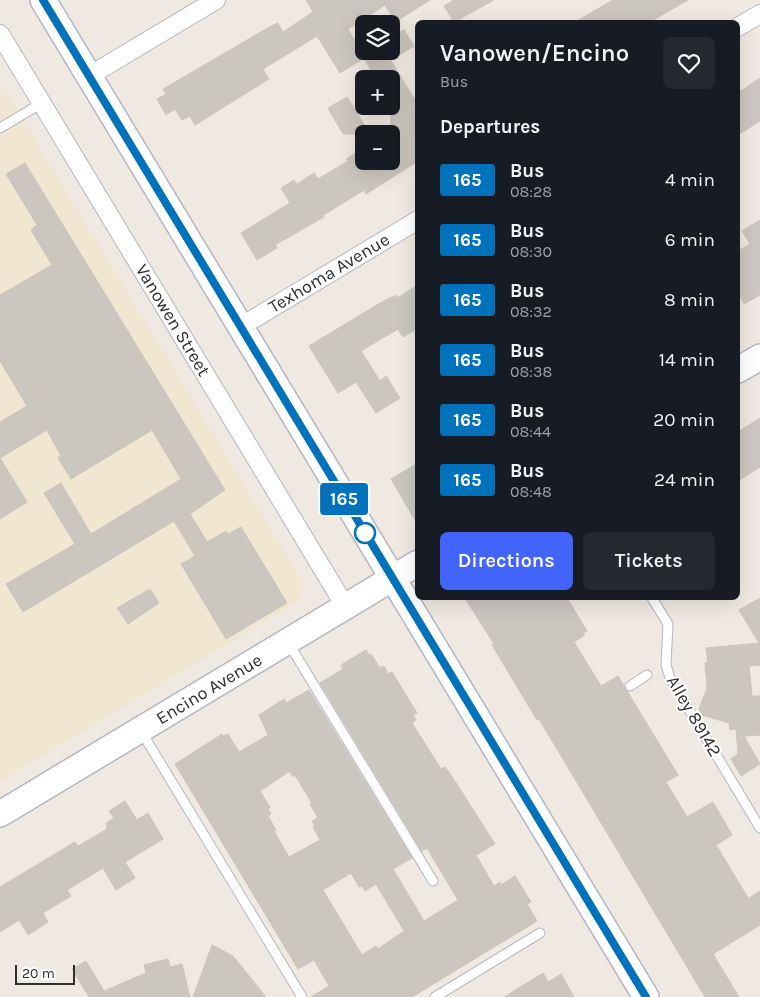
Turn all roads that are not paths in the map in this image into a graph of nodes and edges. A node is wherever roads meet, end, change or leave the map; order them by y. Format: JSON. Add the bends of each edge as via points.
{"nodes":[{"id":1,"x":43,"y":0,"type":"edge"},
{"id":2,"x":216,"y":0,"type":"edge"},
{"id":3,"x":760,"y":14,"type":"edge"},
{"id":4,"x":740,"y":26,"type":"edge"},
{"id":5,"x":0,"y":34,"type":"edge"},
{"id":6,"x":89,"y":76,"type":"junction"},
{"id":7,"x":42,"y":103,"type":"junction"},
{"id":8,"x":0,"y":128,"type":"edge"},
{"id":9,"x":415,"y":222,"type":"edge"},
{"id":10,"x":240,"y":327,"type":"junction"},
{"id":11,"x":760,"y":357,"type":"edge"},
{"id":12,"x":740,"y":369,"type":"edge"},
{"id":13,"x":415,"y":564,"type":"edge"},
{"id":14,"x":392,"y":578,"type":"junction"},
{"id":15,"x":653,"y":600,"type":"edge"},
{"id":16,"x":345,"y":606,"type":"junction"},
{"id":17,"x":287,"y":641,"type":"junction"},
{"id":18,"x":647,"y":675,"type":"dead end"},
{"id":19,"x":630,"y":686,"type":"dead end"},
{"id":20,"x":141,"y":731,"type":"junction"},
{"id":21,"x":0,"y":814,"type":"edge"},
{"id":22,"x":760,"y":828,"type":"edge"},
{"id":23,"x":434,"y":881,"type":"dead end"},
{"id":24,"x":540,"y":933,"type":"dead end"},
{"id":25,"x":302,"y":997,"type":"edge"},
{"id":26,"x":435,"y":997,"type":"edge"},
{"id":27,"x":646,"y":997,"type":"edge"}],
"edges":[{"from":1,"to":6,"type":"main road"},
{"from":2,"to":6,"type":"street"},
{"from":3,"to":4,"type":"street"},
{"from":5,"to":7,"type":"street","name":"Vanowen Street"},
{"from":6,"to":10,"type":"main road"},
{"from":7,"to":8,"type":"lane"},
{"from":7,"to":16,"type":"street","name":"Vanowen Street"},
{"from":9,"to":10,"type":"street","name":"Texhoma Avenue"},
{"from":10,"to":14,"type":"main road"},
{"from":11,"to":12,"type":"main road"},
{"from":13,"to":14,"type":"main road","name":"Encino Avenue"},
{"from":14,"to":16,"type":"main road","name":"Encino Avenue"},
{"from":14,"to":27,"type":"main road"},
{"from":15,"to":22,"type":"lane","name":"Alley 89142","via":[[668,624],[666,665],[670,678]]},
{"from":16,"to":17,"type":"main road","name":"Encino Avenue"},
{"from":17,"to":20,"type":"main road","name":"Encino Avenue"},
{"from":17,"to":23,"type":"lane"},
{"from":18,"to":19,"type":"lane"},
{"from":20,"to":21,"type":"main road","name":"Encino Avenue"},
{"from":20,"to":25,"type":"lane"},
{"from":24,"to":26,"type":"lane"}]}
